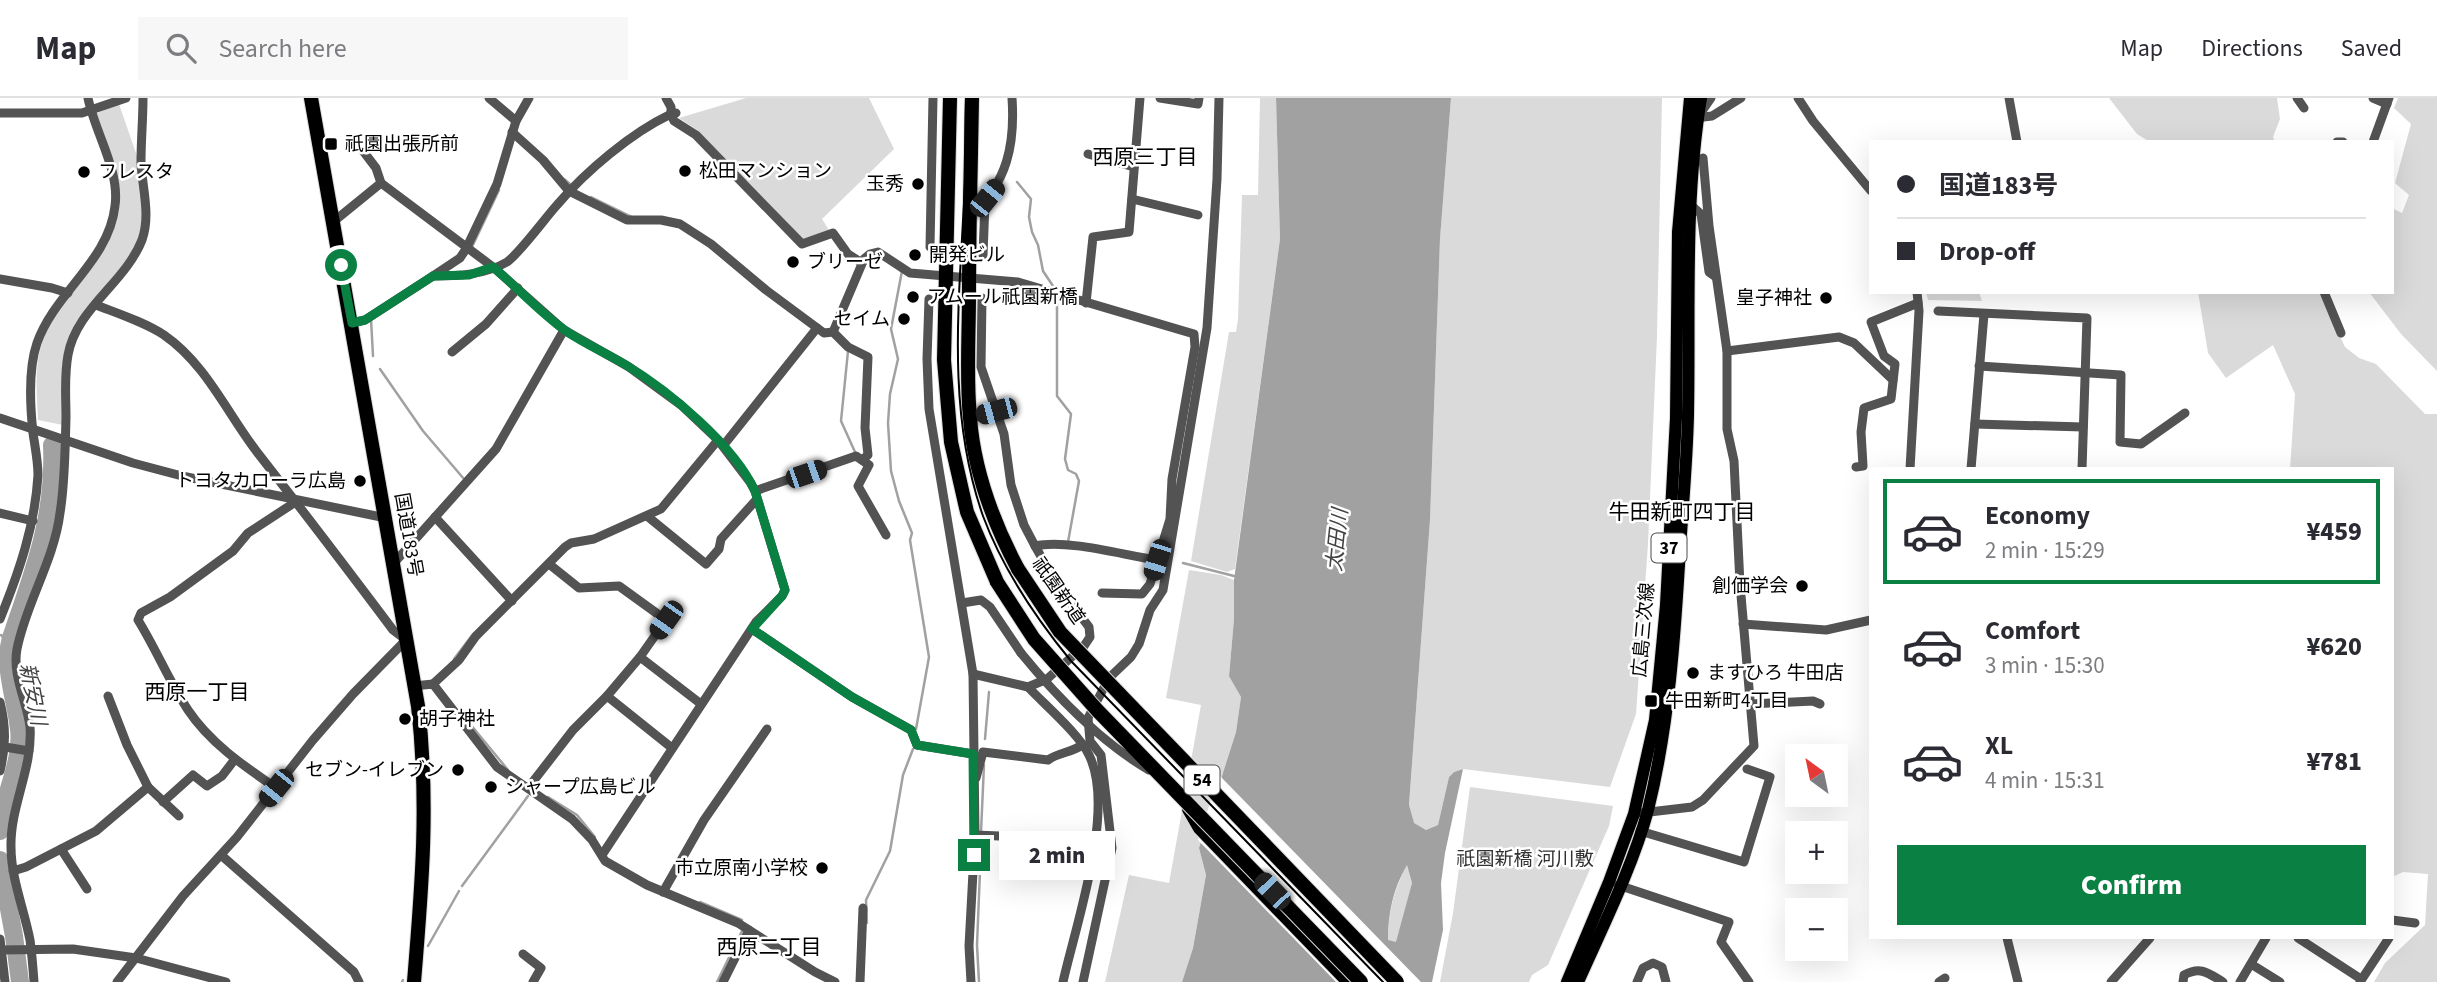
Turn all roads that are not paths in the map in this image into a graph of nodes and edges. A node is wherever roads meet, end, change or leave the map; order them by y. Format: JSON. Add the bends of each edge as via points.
{"nodes":[{"id":1,"x":88,"y":98,"type":"edge"},
{"id":2,"x":123,"y":98,"type":"edge"},
{"id":3,"x":143,"y":98,"type":"edge"},
{"id":4,"x":311,"y":98,"type":"edge"},
{"id":5,"x":489,"y":98,"type":"edge"},
{"id":6,"x":529,"y":98,"type":"edge"},
{"id":7,"x":666,"y":98,"type":"edge"},
{"id":8,"x":933,"y":98,"type":"edge"},
{"id":9,"x":950,"y":98,"type":"edge"},
{"id":10,"x":972,"y":98,"type":"edge"},
{"id":11,"x":1012,"y":98,"type":"edge"},
{"id":12,"x":1140,"y":98,"type":"edge"},
{"id":13,"x":1160,"y":98,"type":"edge"},
{"id":14,"x":1199,"y":98,"type":"edge"},
{"id":15,"x":1219,"y":98,"type":"edge"},
{"id":16,"x":1690,"y":98,"type":"edge"},
{"id":17,"x":1701,"y":98,"type":"edge"},
{"id":18,"x":1711,"y":98,"type":"edge"},
{"id":19,"x":1741,"y":98,"type":"edge"},
{"id":20,"x":1798,"y":98,"type":"edge"},
{"id":21,"x":2009,"y":98,"type":"edge"},
{"id":22,"x":2297,"y":98,"type":"edge"},
{"id":23,"x":2373,"y":98,"type":"edge"},
{"id":24,"x":2388,"y":101,"type":"edge"},
{"id":25,"x":2304,"y":108,"type":"dead end"},
{"id":26,"x":90,"y":110,"type":"junction"},
{"id":27,"x":0,"y":113,"type":"edge"},
{"id":28,"x":674,"y":113,"type":"junction"},
{"id":29,"x":1692,"y":118,"type":"junction"},
{"id":30,"x":516,"y":121,"type":"junction"},
{"id":31,"x":512,"y":132,"type":"junction"},
{"id":32,"x":2017,"y":140,"type":"edge"},
{"id":33,"x":2374,"y":140,"type":"edge"},
{"id":34,"x":357,"y":143,"type":"dead end"},
{"id":35,"x":1088,"y":154,"type":"dead end"},
{"id":36,"x":1703,"y":158,"type":"dead end"},
{"id":37,"x":1134,"y":167,"type":"junction"},
{"id":38,"x":381,"y":183,"type":"junction"},
{"id":39,"x":1869,"y":187,"type":"edge"},
{"id":40,"x":569,"y":191,"type":"junction"},
{"id":41,"x":931,"y":193,"type":"junction"},
{"id":42,"x":1132,"y":199,"type":"junction"},
{"id":43,"x":985,"y":202,"type":"junction"},
{"id":44,"x":1692,"y":206,"type":"junction"},
{"id":45,"x":948,"y":211,"type":"junction"},
{"id":46,"x":971,"y":212,"type":"junction"},
{"id":47,"x":1198,"y":215,"type":"dead end"},
{"id":48,"x":333,"y":222,"type":"junction"},
{"id":49,"x":930,"y":247,"type":"dead end"},
{"id":50,"x":466,"y":249,"type":"junction"},
{"id":51,"x":983,"y":255,"type":"dead end"},
{"id":52,"x":862,"y":263,"type":"junction"},
{"id":53,"x":493,"y":267,"type":"junction"},
{"id":54,"x":433,"y":276,"type":"junction"},
{"id":55,"x":946,"y":276,"type":"junction"},
{"id":56,"x":969,"y":276,"type":"junction"},
{"id":57,"x":1716,"y":277,"type":"junction"},
{"id":58,"x":0,"y":279,"type":"edge"},
{"id":59,"x":518,"y":288,"type":"junction"},
{"id":60,"x":68,"y":293,"type":"junction"},
{"id":61,"x":1917,"y":294,"type":"edge"},
{"id":62,"x":2325,"y":294,"type":"edge"},
{"id":63,"x":982,"y":298,"type":"dead end"},
{"id":64,"x":929,"y":299,"type":"dead end"},
{"id":65,"x":1086,"y":303,"type":"junction"},
{"id":66,"x":1918,"y":303,"type":"junction"},
{"id":67,"x":96,"y":305,"type":"junction"},
{"id":68,"x":1938,"y":311,"type":"dead end"},
{"id":69,"x":1984,"y":314,"type":"junction"},
{"id":70,"x":352,"y":323,"type":"junction"},
{"id":71,"x":817,"y":328,"type":"junction"},
{"id":72,"x":564,"y":330,"type":"junction"},
{"id":73,"x":833,"y":332,"type":"junction"},
{"id":74,"x":2341,"y":333,"type":"dead end"},
{"id":75,"x":1727,"y":351,"type":"junction"},
{"id":76,"x":452,"y":352,"type":"dead end"},
{"id":77,"x":944,"y":360,"type":"junction"},
{"id":78,"x":1979,"y":366,"type":"junction"},
{"id":79,"x":2085,"y":372,"type":"junction"},
{"id":80,"x":1894,"y":380,"type":"junction"},
{"id":81,"x":927,"y":383,"type":"junction"},
{"id":82,"x":996,"y":411,"type":"junction"},
{"id":83,"x":2185,"y":413,"type":"dead end"},
{"id":84,"x":0,"y":418,"type":"edge"},
{"id":85,"x":970,"y":419,"type":"junction"},
{"id":86,"x":1975,"y":424,"type":"junction"},
{"id":87,"x":2083,"y":427,"type":"junction"},
{"id":88,"x":33,"y":429,"type":"junction"},
{"id":89,"x":65,"y":441,"type":"junction"},
{"id":90,"x":721,"y":443,"type":"junction"},
{"id":91,"x":862,"y":460,"type":"junction"},
{"id":92,"x":1856,"y":467,"type":"dead end"},
{"id":93,"x":1910,"y":467,"type":"edge"},
{"id":94,"x":1971,"y":467,"type":"edge"},
{"id":95,"x":2082,"y":467,"type":"edge"},
{"id":96,"x":756,"y":495,"type":"junction"},
{"id":97,"x":297,"y":501,"type":"junction"},
{"id":98,"x":0,"y":513,"type":"edge"},
{"id":99,"x":647,"y":516,"type":"junction"},
{"id":100,"x":386,"y":517,"type":"junction"},
{"id":101,"x":435,"y":517,"type":"junction"},
{"id":102,"x":33,"y":521,"type":"junction"},
{"id":103,"x":886,"y":535,"type":"dead end"},
{"id":104,"x":1035,"y":547,"type":"junction"},
{"id":105,"x":1157,"y":560,"type":"junction"},
{"id":106,"x":394,"y":563,"type":"junction"},
{"id":107,"x":549,"y":564,"type":"junction"},
{"id":108,"x":1102,"y":593,"type":"dead end"},
{"id":109,"x":512,"y":601,"type":"junction"},
{"id":110,"x":962,"y":603,"type":"junction"},
{"id":111,"x":0,"y":619,"type":"edge"},
{"id":112,"x":1869,"y":620,"type":"edge"},
{"id":113,"x":1743,"y":624,"type":"junction"},
{"id":114,"x":752,"y":629,"type":"junction"},
{"id":115,"x":406,"y":640,"type":"junction"},
{"id":116,"x":640,"y":657,"type":"junction"},
{"id":117,"x":973,"y":674,"type":"junction"},
{"id":118,"x":433,"y":684,"type":"junction"},
{"id":119,"x":414,"y":686,"type":"junction"},
{"id":120,"x":1028,"y":687,"type":"junction"},
{"id":121,"x":108,"y":696,"type":"dead end"},
{"id":122,"x":607,"y":696,"type":"junction"},
{"id":123,"x":0,"y":702,"type":"edge"},
{"id":124,"x":701,"y":704,"type":"junction"},
{"id":125,"x":1750,"y":704,"type":"junction"},
{"id":126,"x":1820,"y":704,"type":"dead end"},
{"id":127,"x":767,"y":729,"type":"dead end"},
{"id":128,"x":1082,"y":745,"type":"junction"},
{"id":129,"x":6,"y":747,"type":"junction"},
{"id":130,"x":672,"y":748,"type":"junction"},
{"id":131,"x":27,"y":751,"type":"junction"},
{"id":132,"x":973,"y":754,"type":"junction"},
{"id":133,"x":235,"y":759,"type":"junction"},
{"id":134,"x":1747,"y":769,"type":"dead end"},
{"id":135,"x":0,"y":771,"type":"edge"},
{"id":136,"x":973,"y":778,"type":"junction"},
{"id":137,"x":1162,"y":778,"type":"junction"},
{"id":138,"x":148,"y":787,"type":"junction"},
{"id":139,"x":276,"y":788,"type":"junction"},
{"id":140,"x":528,"y":788,"type":"junction"},
{"id":141,"x":1184,"y":801,"type":"junction"},
{"id":142,"x":163,"y":802,"type":"junction"},
{"id":143,"x":1641,"y":813,"type":"junction"},
{"id":144,"x":179,"y":816,"type":"dead end"},
{"id":145,"x":1640,"y":831,"type":"junction"},
{"id":146,"x":975,"y":835,"type":"junction"},
{"id":147,"x":61,"y":849,"type":"junction"},
{"id":148,"x":221,"y":855,"type":"junction"},
{"id":149,"x":602,"y":855,"type":"junction"},
{"id":150,"x":1092,"y":857,"type":"junction"},
{"id":151,"x":13,"y":871,"type":"junction"},
{"id":152,"x":1615,"y":884,"type":"junction"},
{"id":153,"x":87,"y":888,"type":"dead end"},
{"id":154,"x":663,"y":892,"type":"junction"},
{"id":155,"x":863,"y":908,"type":"dead end"},
{"id":156,"x":2395,"y":920,"type":"edge"},
{"id":157,"x":2415,"y":923,"type":"dead end"},
{"id":158,"x":749,"y":930,"type":"junction"},
{"id":159,"x":0,"y":939,"type":"edge"},
{"id":160,"x":2007,"y":939,"type":"edge"},
{"id":161,"x":2149,"y":939,"type":"edge"},
{"id":162,"x":2265,"y":939,"type":"edge"},
{"id":163,"x":2299,"y":939,"type":"edge"},
{"id":164,"x":2388,"y":939,"type":"edge"},
{"id":165,"x":3,"y":950,"type":"edge"},
{"id":166,"x":29,"y":950,"type":"junction"},
{"id":167,"x":523,"y":954,"type":"dead end"},
{"id":168,"x":136,"y":958,"type":"junction"},
{"id":169,"x":2250,"y":964,"type":"junction"},
{"id":170,"x":2361,"y":981,"type":"edge"},
{"id":171,"x":5,"y":982,"type":"edge"},
{"id":172,"x":34,"y":982,"type":"edge"},
{"id":173,"x":117,"y":982,"type":"edge"},
{"id":174,"x":226,"y":982,"type":"edge"},
{"id":175,"x":359,"y":982,"type":"edge"},
{"id":176,"x":414,"y":982,"type":"edge"},
{"id":177,"x":533,"y":982,"type":"edge"},
{"id":178,"x":723,"y":982,"type":"edge"},
{"id":179,"x":835,"y":982,"type":"edge"},
{"id":180,"x":860,"y":982,"type":"edge"},
{"id":181,"x":971,"y":982,"type":"edge"},
{"id":182,"x":1063,"y":982,"type":"edge"},
{"id":183,"x":1083,"y":982,"type":"edge"},
{"id":184,"x":1349,"y":982,"type":"edge"},
{"id":185,"x":1361,"y":982,"type":"edge"},
{"id":186,"x":1397,"y":982,"type":"edge"},
{"id":187,"x":1567,"y":982,"type":"edge"},
{"id":188,"x":1578,"y":982,"type":"edge"},
{"id":189,"x":1637,"y":982,"type":"edge"},
{"id":190,"x":1666,"y":982,"type":"edge"},
{"id":191,"x":1749,"y":982,"type":"edge"},
{"id":192,"x":2018,"y":982,"type":"edge"},
{"id":193,"x":2111,"y":982,"type":"edge"},
{"id":194,"x":2183,"y":982,"type":"edge"},
{"id":195,"x":2223,"y":982,"type":"edge"},
{"id":196,"x":2240,"y":982,"type":"edge"},
{"id":197,"x":2280,"y":982,"type":"edge"}],
"edges":[{"from":1,"to":26,"type":"street"},
{"from":2,"to":26,"type":"street"},
{"from":3,"to":67,"type":"street","via":[[141,164],[146,208],[142,239]]},
{"from":4,"to":48,"type":"highway","name":"国道183号"},
{"from":5,"to":30,"type":"street"},
{"from":6,"to":30,"type":"street"},
{"from":7,"to":28,"type":"street"},
{"from":8,"to":41,"type":"street"},
{"from":9,"to":45,"type":"highway","number":"54"},
{"from":10,"to":46,"type":"highway","name":"祇園新道","number":"54"},
{"from":11,"to":43,"type":"street","via":[[1004,171]]},
{"from":12,"to":37,"type":"street"},
{"from":13,"to":14,"type":"street","via":[[1198,104]]},
{"from":15,"to":183,"type":"street","via":[[1208,328],[1163,590],[1135,651],[1108,678],[1088,718],[1090,741],[1101,755],[1112,848]]},
{"from":16,"to":29,"type":"main road","name":"広島三次線","number":"37"},
{"from":17,"to":29,"type":"main road","name":"広島三次線","number":"37"},
{"from":18,"to":29,"type":"street"},
{"from":19,"to":29,"type":"street","via":[[1712,116]]},
{"from":20,"to":39,"type":"street"},
{"from":21,"to":32,"type":"street"},
{"from":22,"to":25,"type":"street"},
{"from":23,"to":24,"type":"street"},
{"from":24,"to":33,"type":"street"},
{"from":26,"to":27,"type":"street"},
{"from":26,"to":60,"type":"street","via":[[113,176],[116,202],[113,225],[102,248]]},
{"from":28,"to":40,"type":"street","via":[[611,154]]},
{"from":28,"to":52,"type":"street","via":[[674,121],[696,135],[802,244],[833,233],[848,254]]},
{"from":29,"to":44,"type":"main road","name":"広島三次線","number":"37"},
{"from":29,"to":143,"type":"main road","name":"広島三次線","number":"37","via":[[1678,232],[1676,418],[1666,605]]},
{"from":30,"to":31,"type":"street"},
{"from":31,"to":40,"type":"street"},
{"from":31,"to":50,"type":"street","via":[[497,184]]},
{"from":34,"to":38,"type":"street"},
{"from":35,"to":37,"type":"street"},
{"from":36,"to":57,"type":"street"},
{"from":37,"to":42,"type":"street"},
{"from":38,"to":48,"type":"street"},
{"from":38,"to":50,"type":"street"},
{"from":40,"to":53,"type":"street","via":[[508,261]]},
{"from":40,"to":71,"type":"street","via":[[627,220],[680,224]]},
{"from":41,"to":45,"type":"street"},
{"from":41,"to":49,"type":"street"},
{"from":42,"to":47,"type":"street"},
{"from":42,"to":65,"type":"street","via":[[1129,232],[1093,237]]},
{"from":43,"to":46,"type":"street"},
{"from":43,"to":51,"type":"street"},
{"from":44,"to":57,"type":"street","via":[[1701,214],[1709,272]]},
{"from":44,"to":143,"type":"main road","name":"広島三次線","number":"37","via":[[1688,419],[1677,605],[1665,723]]},
{"from":45,"to":55,"type":"highway","number":"54"},
{"from":46,"to":56,"type":"highway","name":"祇園新道","number":"54"},
{"from":48,"to":70,"type":"highway","name":"国道183号"},
{"from":50,"to":53,"type":"street"},
{"from":50,"to":54,"type":"street"},
{"from":52,"to":55,"type":"street","via":[[878,252],[911,273]]},
{"from":52,"to":73,"type":"street"},
{"from":53,"to":54,"type":"street","via":[[469,275]]},
{"from":53,"to":59,"type":"street"},
{"from":54,"to":70,"type":"street","via":[[365,320]]},
{"from":55,"to":56,"type":"street"},
{"from":55,"to":77,"type":"highway","number":"54"},
{"from":56,"to":65,"type":"street","via":[[1018,282]]},
{"from":56,"to":85,"type":"highway","name":"祇園新道","number":"54"},
{"from":57,"to":75,"type":"street"},
{"from":58,"to":60,"type":"street"},
{"from":59,"to":72,"type":"street"},
{"from":59,"to":76,"type":"street","via":[[486,324]]},
{"from":60,"to":88,"type":"street","via":[[37,344],[32,372]]},
{"from":61,"to":66,"type":"street"},
{"from":62,"to":74,"type":"street"},
{"from":63,"to":82,"type":"street","via":[[981,367]]},
{"from":64,"to":81,"type":"street"},
{"from":65,"to":105,"type":"street","via":[[1194,334],[1170,519]]},
{"from":66,"to":80,"type":"street","via":[[1871,322],[1884,356],[1895,363]]},
{"from":66,"to":93,"type":"street"},
{"from":67,"to":89,"type":"street","via":[[74,333],[68,354]]},
{"from":67,"to":97,"type":"street","via":[[164,335],[185,353]]},
{"from":68,"to":69,"type":"street"},
{"from":69,"to":78,"type":"street"},
{"from":69,"to":79,"type":"street","via":[[2087,318]]},
{"from":70,"to":100,"type":"highway","name":"国道183号"},
{"from":71,"to":73,"type":"street"},
{"from":71,"to":90,"type":"street"},
{"from":72,"to":90,"type":"street","via":[[629,367],[681,405]]},
{"from":72,"to":101,"type":"street","via":[[496,449]]},
{"from":73,"to":91,"type":"street","via":[[868,357],[868,455]]},
{"from":75,"to":80,"type":"street","via":[[1839,337],[1854,343]]},
{"from":75,"to":113,"type":"street","via":[[1727,429],[1734,461]]},
{"from":77,"to":81,"type":"street"},
{"from":77,"to":137,"type":"highway","number":"54","bridge":true,"via":[[958,475],[975,533],[997,582],[1034,639]]},
{"from":78,"to":79,"type":"street"},
{"from":78,"to":86,"type":"street"},
{"from":79,"to":83,"type":"street","via":[[2122,374],[2120,442],[2141,444]]},
{"from":79,"to":87,"type":"street"},
{"from":80,"to":92,"type":"street","via":[[1891,399],[1864,408],[1863,466]]},
{"from":81,"to":110,"type":"street"},
{"from":82,"to":85,"type":"street"},
{"from":82,"to":104,"type":"street","via":[[1011,485]]},
{"from":84,"to":88,"type":"street"},
{"from":85,"to":186,"type":"highway","name":"祇園新道","number":"54","bridge":true,"via":[[981,478],[1000,535],[1060,632]]},
{"from":86,"to":87,"type":"street"},
{"from":86,"to":94,"type":"street"},
{"from":87,"to":95,"type":"street"},
{"from":88,"to":89,"type":"street"},
{"from":88,"to":102,"type":"street","via":[[38,473]]},
{"from":89,"to":97,"type":"street","via":[[145,466]]},
{"from":89,"to":131,"type":"street","via":[[60,515],[17,651],[16,670],[30,728]]},
{"from":90,"to":96,"type":"street"},
{"from":90,"to":99,"type":"street","via":[[661,509]]},
{"from":91,"to":96,"type":"street","via":[[856,456]]},
{"from":91,"to":103,"type":"street","via":[[869,465],[858,486]]},
{"from":96,"to":99,"type":"street","via":[[706,564]]},
{"from":96,"to":114,"type":"street","via":[[785,590]]},
{"from":97,"to":100,"type":"street"},
{"from":97,"to":115,"type":"street","via":[[393,630]]},
{"from":97,"to":133,"type":"street","via":[[248,533],[233,551],[170,597],[141,613],[138,620],[188,711]]},
{"from":98,"to":102,"type":"street"},
{"from":99,"to":107,"type":"street","via":[[594,539],[571,543]]},
{"from":100,"to":106,"type":"highway","name":"国道183号"},
{"from":101,"to":106,"type":"street"},
{"from":101,"to":109,"type":"street"},
{"from":102,"to":111,"type":"street"},
{"from":104,"to":105,"type":"street","via":[[1065,545]]},
{"from":104,"to":120,"type":"street","via":[[1089,626],[1090,637],[1047,679]]},
{"from":105,"to":108,"type":"street","via":[[1142,594]]},
{"from":106,"to":115,"type":"highway","name":"国道183号"},
{"from":107,"to":109,"type":"street"},
{"from":107,"to":116,"type":"street","via":[[579,588],[619,586],[666,620]]},
{"from":109,"to":118,"type":"street"},
{"from":110,"to":117,"type":"street"},
{"from":110,"to":137,"type":"street","bridge":true,"via":[[981,600],[990,607],[1049,687],[1091,726]]},
{"from":112,"to":113,"type":"street","via":[[1826,631]]},
{"from":113,"to":125,"type":"street"},
{"from":114,"to":124,"type":"street"},
{"from":114,"to":132,"type":"street","via":[[852,697],[911,730],[917,745]]},
{"from":115,"to":119,"type":"highway","name":"国道183号"},
{"from":115,"to":139,"type":"street","via":[[352,694]]},
{"from":116,"to":122,"type":"street"},
{"from":116,"to":124,"type":"street"},
{"from":117,"to":120,"type":"street"},
{"from":117,"to":132,"type":"street"},
{"from":118,"to":119,"type":"street"},
{"from":118,"to":140,"type":"street","via":[[497,767]]},
{"from":119,"to":176,"type":"highway","name":"国道183号","via":[[425,802]]},
{"from":120,"to":128,"type":"street"},
{"from":121,"to":138,"type":"street"},
{"from":122,"to":130,"type":"street"},
{"from":122,"to":140,"type":"street","via":[[573,730]]},
{"from":123,"to":129,"type":"street"},
{"from":124,"to":130,"type":"street"},
{"from":125,"to":126,"type":"street"},
{"from":125,"to":143,"type":"street","via":[[1754,746],[1738,765],[1692,807]]},
{"from":127,"to":154,"type":"street","via":[[704,820]]},
{"from":128,"to":136,"type":"street","via":[[1048,760],[983,752],[978,778]]},
{"from":128,"to":150,"type":"street","via":[[1097,774],[1097,833]]},
{"from":129,"to":131,"type":"street"},
{"from":129,"to":135,"type":"street"},
{"from":130,"to":149,"type":"street"},
{"from":131,"to":151,"type":"street","via":[[28,764],[14,815]]},
{"from":132,"to":136,"type":"street"},
{"from":133,"to":139,"type":"street"},
{"from":133,"to":142,"type":"street","via":[[207,786],[193,775]]},
{"from":134,"to":145,"type":"street","via":[[1770,777],[1744,862]]},
{"from":136,"to":146,"type":"street"},
{"from":137,"to":141,"type":"highway","number":"54","bridge":true},
{"from":138,"to":142,"type":"street"},
{"from":138,"to":147,"type":"street","via":[[106,824]]},
{"from":139,"to":148,"type":"street"},
{"from":140,"to":149,"type":"street","via":[[572,819]]},
{"from":141,"to":184,"type":"highway","number":"54","bridge":true,"via":[[1200,828]]},
{"from":141,"to":185,"type":"highway","number":"54","bridge":true},
{"from":142,"to":144,"type":"street"},
{"from":143,"to":145,"type":"main road","name":"広島三次線","number":"37"},
{"from":143,"to":152,"type":"main road","name":"広島三次線","number":"37"},
{"from":145,"to":152,"type":"main road","name":"広島三次線","number":"37"},
{"from":146,"to":150,"type":"street","via":[[1027,837],[1041,848]]},
{"from":146,"to":181,"type":"street"},
{"from":147,"to":151,"type":"street"},
{"from":147,"to":153,"type":"street"},
{"from":148,"to":168,"type":"street"},
{"from":148,"to":175,"type":"street","via":[[354,972]]},
{"from":149,"to":154,"type":"street","via":[[604,861]]},
{"from":150,"to":182,"type":"street"},
{"from":151,"to":166,"type":"street"},
{"from":152,"to":187,"type":"main road","name":"広島三次線","number":"37"},
{"from":152,"to":188,"type":"main road","name":"広島三次線","number":"37"},
{"from":152,"to":191,"type":"street","via":[[1729,922],[1721,942]]},
{"from":154,"to":158,"type":"street"},
{"from":155,"to":180,"type":"street"},
{"from":156,"to":157,"type":"street"},
{"from":158,"to":178,"type":"street"},
{"from":158,"to":179,"type":"street"},
{"from":159,"to":165,"type":"street"},
{"from":160,"to":192,"type":"street"},
{"from":161,"to":193,"type":"street"},
{"from":162,"to":169,"type":"street"},
{"from":163,"to":170,"type":"street"},
{"from":164,"to":170,"type":"street"},
{"from":165,"to":166,"type":"street"},
{"from":165,"to":171,"type":"street"},
{"from":166,"to":168,"type":"street","via":[[73,949]]},
{"from":166,"to":172,"type":"street"},
{"from":167,"to":177,"type":"street","via":[[541,968]]},
{"from":168,"to":173,"type":"street"},
{"from":168,"to":174,"type":"street"},
{"from":169,"to":196,"type":"street"},
{"from":169,"to":197,"type":"street"},
{"from":189,"to":190,"type":"street","via":[[1643,968],[1653,963],[1662,967]]},
{"from":194,"to":195,"type":"street","via":[[2184,975],[2195,970]]}]}
